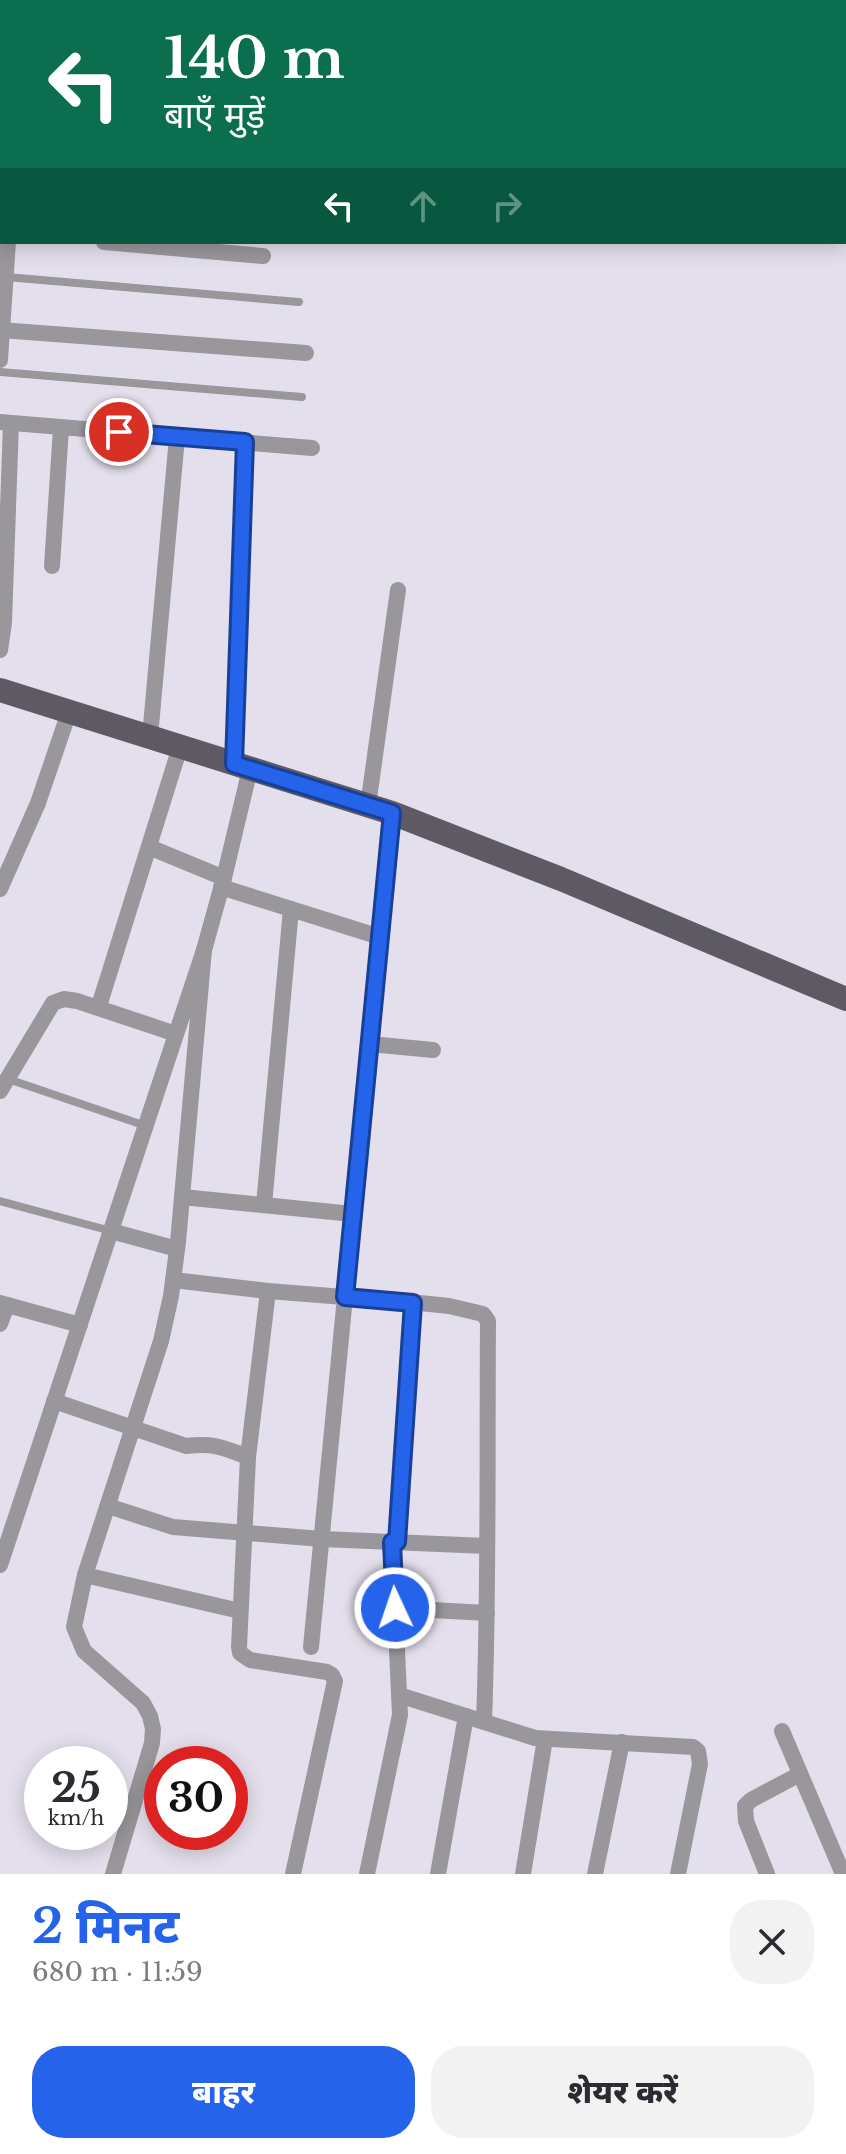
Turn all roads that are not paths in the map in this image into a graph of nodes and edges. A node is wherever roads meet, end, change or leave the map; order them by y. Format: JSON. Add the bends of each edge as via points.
{"nodes":[{"id":1,"x":8,"y":244,"type":"edge"},
{"id":2,"x":154,"y":244,"type":"edge"},
{"id":3,"x":226,"y":247,"type":"edge"},
{"id":4,"x":263,"y":256,"type":"dead end"},
{"id":5,"x":6,"y":277,"type":"junction"},
{"id":6,"x":299,"y":302,"type":"dead end"},
{"id":7,"x":1,"y":330,"type":"edge"},
{"id":8,"x":306,"y":353,"type":"dead end"},
{"id":9,"x":0,"y":360,"type":"edge"},
{"id":10,"x":0,"y":372,"type":"edge"},
{"id":11,"x":302,"y":397,"type":"dead end"},
{"id":12,"x":6,"y":423,"type":"edge"},
{"id":13,"x":61,"y":428,"type":"junction"},
{"id":14,"x":177,"y":437,"type":"junction"},
{"id":15,"x":245,"y":442,"type":"junction"},
{"id":16,"x":312,"y":448,"type":"dead end"},
{"id":17,"x":52,"y":566,"type":"dead end"},
{"id":18,"x":398,"y":590,"type":"dead end"},
{"id":19,"x":0,"y":650,"type":"edge"},
{"id":20,"x":0,"y":690,"type":"edge"},
{"id":21,"x":69,"y":712,"type":"junction"},
{"id":22,"x":150,"y":737,"type":"junction"},
{"id":23,"x":180,"y":747,"type":"junction"},
{"id":24,"x":242,"y":766,"type":"junction"},
{"id":25,"x":368,"y":806,"type":"junction"},
{"id":26,"x":392,"y":813,"type":"junction"},
{"id":27,"x":149,"y":847,"type":"junction"},
{"id":28,"x":223,"y":882,"type":"junction"},
{"id":29,"x":0,"y":889,"type":"edge"},
{"id":30,"x":291,"y":909,"type":"junction"},
{"id":31,"x":380,"y":937,"type":"junction"},
{"id":32,"x":204,"y":950,"type":"junction"},
{"id":33,"x":846,"y":999,"type":"edge"},
{"id":34,"x":99,"y":1006,"type":"junction"},
{"id":35,"x":176,"y":1034,"type":"junction"},
{"id":36,"x":370,"y":1044,"type":"junction"},
{"id":37,"x":433,"y":1050,"type":"dead end"},
{"id":38,"x":4,"y":1085,"type":"edge"},
{"id":39,"x":146,"y":1126,"type":"junction"},
{"id":40,"x":182,"y":1197,"type":"junction"},
{"id":41,"x":0,"y":1201,"type":"edge"},
{"id":42,"x":264,"y":1205,"type":"junction"},
{"id":43,"x":353,"y":1214,"type":"junction"},
{"id":44,"x":111,"y":1231,"type":"junction"},
{"id":45,"x":177,"y":1249,"type":"junction"},
{"id":46,"x":173,"y":1280,"type":"junction"},
{"id":47,"x":268,"y":1291,"type":"junction"},
{"id":48,"x":345,"y":1297,"type":"junction"},
{"id":49,"x":413,"y":1303,"type":"junction"},
{"id":50,"x":3,"y":1304,"type":"edge"},
{"id":51,"x":0,"y":1324,"type":"edge"},
{"id":52,"x":80,"y":1325,"type":"junction"},
{"id":53,"x":54,"y":1401,"type":"junction"},
{"id":54,"x":134,"y":1427,"type":"junction"},
{"id":55,"x":248,"y":1457,"type":"junction"},
{"id":56,"x":108,"y":1506,"type":"junction"},
{"id":57,"x":244,"y":1533,"type":"junction"},
{"id":58,"x":322,"y":1539,"type":"junction"},
{"id":59,"x":395,"y":1542,"type":"junction"},
{"id":60,"x":486,"y":1546,"type":"junction"},
{"id":61,"x":0,"y":1565,"type":"edge"},
{"id":62,"x":85,"y":1575,"type":"junction"},
{"id":63,"x":395,"y":1608,"type":"junction"},
{"id":64,"x":240,"y":1611,"type":"junction"},
{"id":65,"x":487,"y":1613,"type":"junction"},
{"id":66,"x":311,"y":1647,"type":"dead end"},
{"id":67,"x":399,"y":1695,"type":"junction"},
{"id":68,"x":466,"y":1716,"type":"junction"},
{"id":69,"x":484,"y":1722,"type":"junction"},
{"id":70,"x":782,"y":1731,"type":"dead end"},
{"id":71,"x":545,"y":1739,"type":"junction"},
{"id":72,"x":622,"y":1742,"type":"junction"},
{"id":73,"x":800,"y":1774,"type":"junction"},
{"id":74,"x":844,"y":1872,"type":"edge"},
{"id":75,"x":113,"y":1874,"type":"edge"},
{"id":76,"x":293,"y":1874,"type":"edge"},
{"id":77,"x":367,"y":1874,"type":"edge"},
{"id":78,"x":438,"y":1874,"type":"edge"},
{"id":79,"x":523,"y":1874,"type":"edge"},
{"id":80,"x":595,"y":1874,"type":"edge"},
{"id":81,"x":678,"y":1874,"type":"edge"},
{"id":82,"x":767,"y":1874,"type":"edge"}],
"edges":[{"from":1,"to":5,"type":"street"},
{"from":2,"to":3,"type":"street"},
{"from":3,"to":4,"type":"street"},
{"from":5,"to":6,"type":"lane"},
{"from":5,"to":7,"type":"street"},
{"from":7,"to":8,"type":"street"},
{"from":7,"to":9,"type":"street"},
{"from":10,"to":11,"type":"lane"},
{"from":12,"to":13,"type":"street"},
{"from":12,"to":19,"type":"street"},
{"from":13,"to":14,"type":"street"},
{"from":13,"to":17,"type":"street"},
{"from":14,"to":15,"type":"street"},
{"from":14,"to":22,"type":"street"},
{"from":15,"to":16,"type":"street"},
{"from":15,"to":24,"type":"street"},
{"from":18,"to":25,"type":"street"},
{"from":20,"to":21,"type":"main road"},
{"from":21,"to":22,"type":"main road"},
{"from":21,"to":29,"type":"street","via":[[38,803]]},
{"from":22,"to":23,"type":"main road"},
{"from":23,"to":24,"type":"main road"},
{"from":23,"to":27,"type":"street"},
{"from":24,"to":25,"type":"main road"},
{"from":24,"to":28,"type":"street"},
{"from":25,"to":26,"type":"main road"},
{"from":26,"to":31,"type":"street"},
{"from":26,"to":33,"type":"main road"},
{"from":27,"to":28,"type":"street"},
{"from":27,"to":34,"type":"street"},
{"from":28,"to":30,"type":"street"},
{"from":28,"to":32,"type":"street"},
{"from":30,"to":31,"type":"street"},
{"from":30,"to":42,"type":"street"},
{"from":31,"to":36,"type":"street"},
{"from":32,"to":35,"type":"street"},
{"from":32,"to":40,"type":"street"},
{"from":34,"to":35,"type":"street"},
{"from":34,"to":38,"type":"street","via":[[64,999],[53,1003]]},
{"from":35,"to":39,"type":"street"},
{"from":36,"to":37,"type":"street"},
{"from":36,"to":43,"type":"street"},
{"from":38,"to":39,"type":"lane"},
{"from":39,"to":44,"type":"street"},
{"from":40,"to":42,"type":"street"},
{"from":40,"to":45,"type":"street"},
{"from":41,"to":44,"type":"lane"},
{"from":42,"to":43,"type":"street"},
{"from":43,"to":48,"type":"street"},
{"from":44,"to":45,"type":"street"},
{"from":44,"to":52,"type":"street"},
{"from":45,"to":46,"type":"street"},
{"from":46,"to":47,"type":"street"},
{"from":46,"to":54,"type":"street","via":[[161,1341]]},
{"from":47,"to":48,"type":"street"},
{"from":47,"to":55,"type":"street"},
{"from":48,"to":49,"type":"street"},
{"from":48,"to":58,"type":"street"},
{"from":49,"to":59,"type":"street"},
{"from":49,"to":60,"type":"street","via":[[475,1312],[488,1321]]},
{"from":50,"to":51,"type":"street"},
{"from":50,"to":52,"type":"street"},
{"from":52,"to":53,"type":"street"},
{"from":53,"to":54,"type":"street"},
{"from":53,"to":61,"type":"street"},
{"from":54,"to":55,"type":"street","via":[[186,1446],[222,1446]]},
{"from":54,"to":56,"type":"street"},
{"from":55,"to":57,"type":"street"},
{"from":56,"to":57,"type":"street","via":[[173,1527]]},
{"from":56,"to":62,"type":"street"},
{"from":57,"to":58,"type":"street"},
{"from":57,"to":64,"type":"street"},
{"from":58,"to":59,"type":"street"},
{"from":58,"to":66,"type":"street"},
{"from":59,"to":60,"type":"street"},
{"from":59,"to":63,"type":"street"},
{"from":60,"to":65,"type":"street"},
{"from":62,"to":64,"type":"street"},
{"from":62,"to":75,"type":"street","via":[[74,1627],[78,1641],[143,1703],[153,1729]]},
{"from":63,"to":65,"type":"street"},
{"from":63,"to":67,"type":"street"},
{"from":64,"to":76,"type":"street","via":[[239,1647],[245,1657],[327,1672],[335,1681]]},
{"from":65,"to":69,"type":"street"},
{"from":67,"to":68,"type":"street"},
{"from":67,"to":77,"type":"street","via":[[400,1715]]},
{"from":68,"to":69,"type":"street"},
{"from":68,"to":78,"type":"street"},
{"from":69,"to":71,"type":"street"},
{"from":70,"to":73,"type":"street"},
{"from":71,"to":72,"type":"street"},
{"from":71,"to":79,"type":"street"},
{"from":72,"to":80,"type":"street"},
{"from":72,"to":81,"type":"street","via":[[686,1745],[698,1751],[700,1764]]},
{"from":73,"to":74,"type":"street"},
{"from":73,"to":82,"type":"street","via":[[745,1806]]}]}
